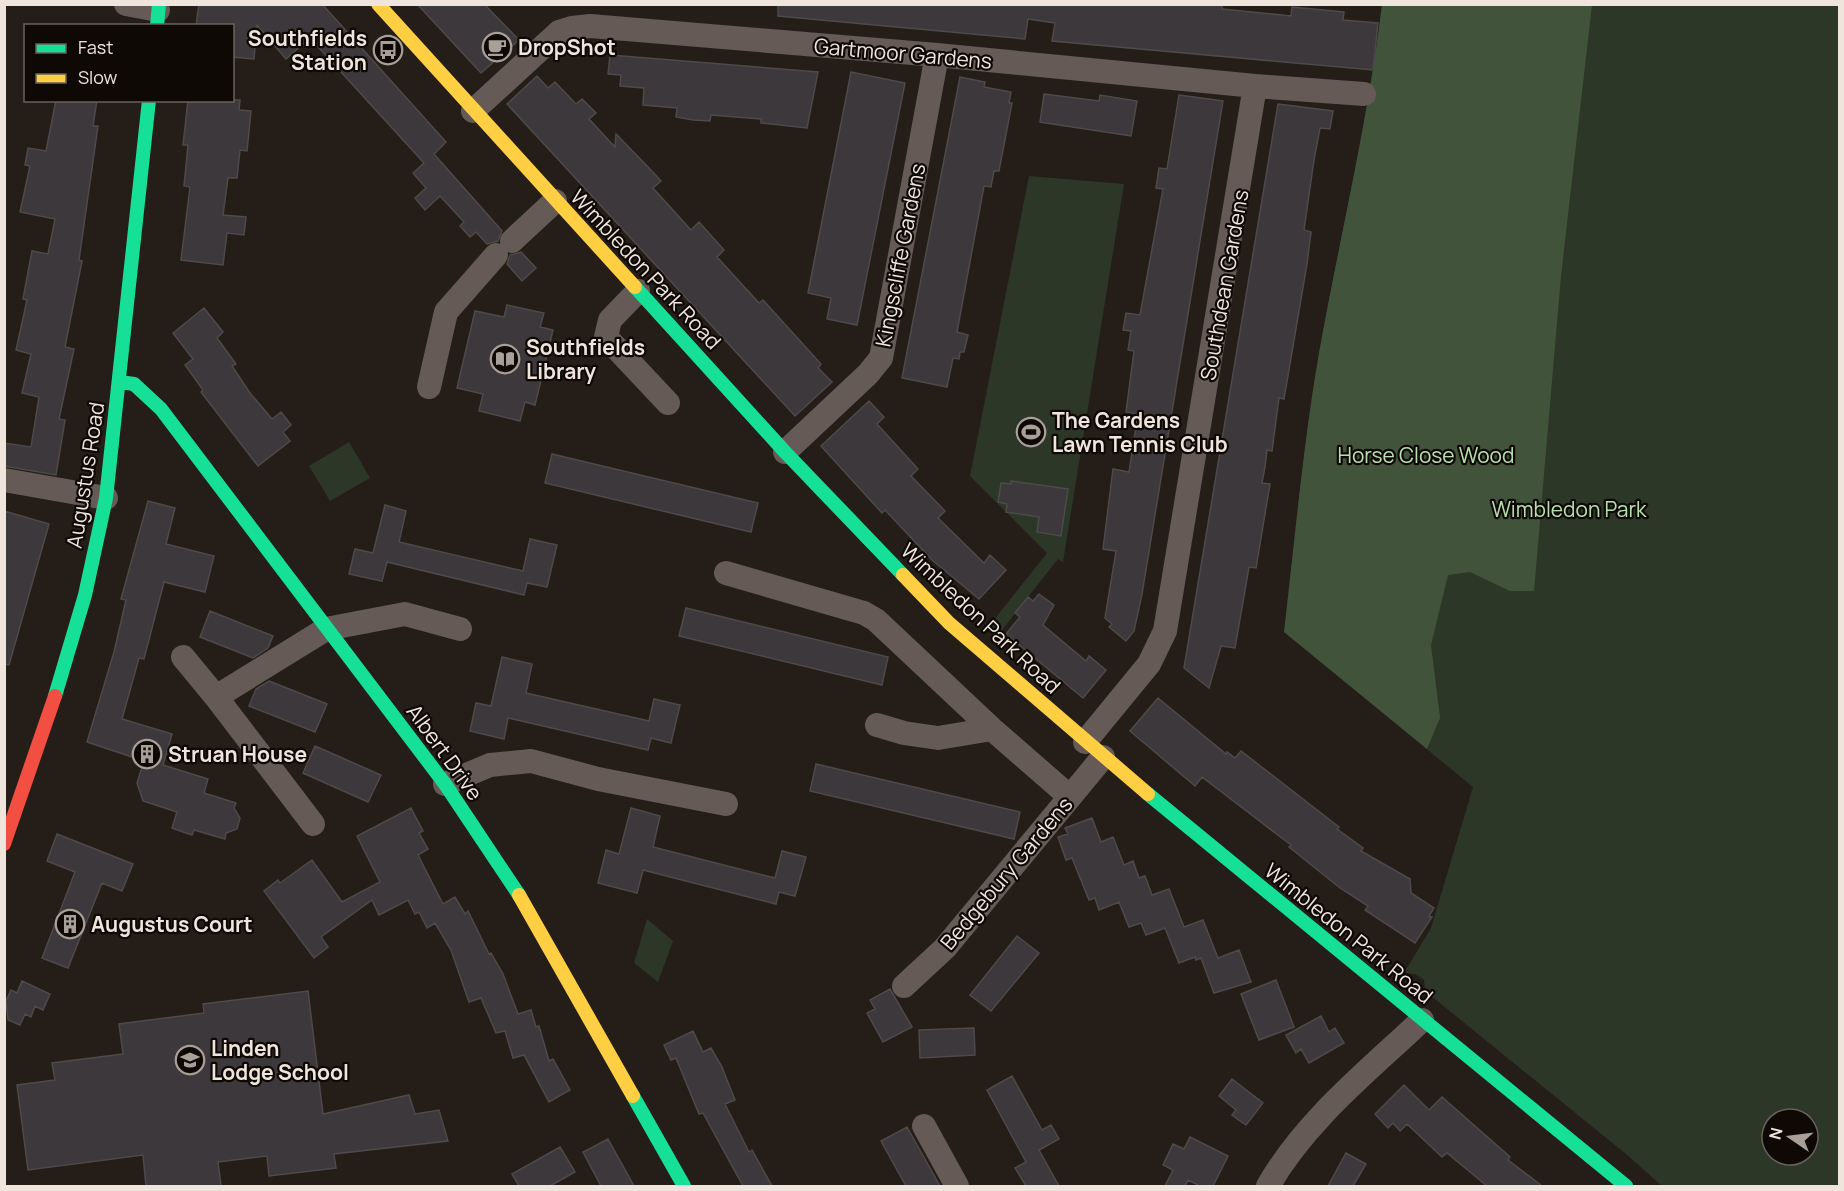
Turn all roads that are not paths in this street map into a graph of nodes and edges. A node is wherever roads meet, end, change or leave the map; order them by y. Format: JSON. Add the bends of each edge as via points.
{"nodes":[{"id":1,"x":126,"y":4,"type":"edge"},
{"id":2,"x":378,"y":4,"type":"edge"},
{"id":3,"x":158,"y":13,"type":"edge"},
{"id":4,"x":937,"y":55,"type":"junction"},
{"id":5,"x":1256,"y":86,"type":"junction"},
{"id":6,"x":1364,"y":93,"type":"dead end"},
{"id":7,"x":148,"y":102,"type":"edge"},
{"id":8,"x":473,"y":111,"type":"junction"},
{"id":9,"x":555,"y":201,"type":"junction"},
{"id":10,"x":638,"y":291,"type":"junction"},
{"id":11,"x":120,"y":382,"type":"junction"},
{"id":12,"x":429,"y":387,"type":"dead end"},
{"id":13,"x":668,"y":403,"type":"dead end"},
{"id":14,"x":785,"y":452,"type":"junction"},
{"id":15,"x":4,"y":480,"type":"edge"},
{"id":16,"x":106,"y":498,"type":"junction"},
{"id":17,"x":726,"y":573,"type":"dead end"},
{"id":18,"x":326,"y":629,"type":"junction"},
{"id":19,"x":460,"y":629,"type":"dead end"},
{"id":20,"x":183,"y":657,"type":"dead end"},
{"id":21,"x":216,"y":697,"type":"junction"},
{"id":22,"x":877,"y":725,"type":"dead end"},
{"id":23,"x":992,"y":729,"type":"junction"},
{"id":24,"x":1094,"y":750,"type":"junction"},
{"id":25,"x":445,"y":784,"type":"junction"},
{"id":26,"x":1070,"y":797,"type":"junction"},
{"id":27,"x":726,"y":804,"type":"dead end"},
{"id":28,"x":11,"y":810,"type":"edge"},
{"id":29,"x":313,"y":824,"type":"dead end"},
{"id":30,"x":4,"y":844,"type":"edge"},
{"id":31,"x":904,"y":986,"type":"dead end"},
{"id":32,"x":1422,"y":1020,"type":"junction"},
{"id":33,"x":924,"y":1126,"type":"dead end"},
{"id":34,"x":684,"y":1186,"type":"edge"},
{"id":35,"x":957,"y":1186,"type":"edge"},
{"id":36,"x":1268,"y":1186,"type":"edge"},
{"id":37,"x":1626,"y":1186,"type":"edge"}],
"edges":[{"from":1,"to":3,"type":"street"},
{"from":2,"to":8,"type":"street","name":"Wimbledon Park Road"},
{"from":4,"to":5,"type":"street","name":"Gartmoor Gardens"},
{"from":4,"to":8,"type":"street","name":"Gartmoor Gardens","via":[[572,27],[559,32]]},
{"from":4,"to":14,"type":"street","name":"Kingscliffe Gardens","via":[[881,358]]},
{"from":5,"to":6,"type":"street","name":"Gartmoor Gardens"},
{"from":5,"to":24,"type":"street","name":"Southdean Gardens","via":[[1166,631]]},
{"from":7,"to":11,"type":"street","name":"Augustus Road"},
{"from":8,"to":9,"type":"street","name":"Wimbledon Park Road"},
{"from":9,"to":10,"type":"street","name":"Wimbledon Park Road"},
{"from":9,"to":12,"type":"street","via":[[504,248],[446,312]]},
{"from":10,"to":13,"type":"street","via":[[610,320],[606,337]]},
{"from":10,"to":14,"type":"street","name":"Wimbledon Park Road"},
{"from":11,"to":16,"type":"street","name":"Augustus Road"},
{"from":11,"to":18,"type":"street","name":"Albert Drive","via":[[134,384],[160,409]]},
{"from":14,"to":24,"type":"street","name":"Wimbledon Park Road","via":[[949,623]]},
{"from":15,"to":16,"type":"street"},
{"from":16,"to":28,"type":"street","name":"Augustus Road","via":[[85,595],[42,739]]},
{"from":17,"to":23,"type":"street","via":[[864,613],[876,620]]},
{"from":18,"to":19,"type":"street","via":[[405,614]]},
{"from":18,"to":21,"type":"street"},
{"from":18,"to":25,"type":"street","name":"Albert Drive"},
{"from":20,"to":21,"type":"street"},
{"from":21,"to":29,"type":"street"},
{"from":22,"to":23,"type":"street","via":[[938,738]]},
{"from":23,"to":26,"type":"street"},
{"from":24,"to":26,"type":"street","name":"Bedgebury Gardens"},
{"from":24,"to":32,"type":"street","name":"Wimbledon Park Road"},
{"from":25,"to":27,"type":"street","via":[[490,765],[531,761],[598,779]]},
{"from":25,"to":34,"type":"street","name":"Albert Drive","via":[[546,937]]},
{"from":26,"to":31,"type":"street","name":"Bedgebury Gardens","via":[[945,948]]},
{"from":28,"to":30,"type":"street","name":"Augustus Road"},
{"from":32,"to":36,"type":"street","via":[[1311,1123]]},
{"from":32,"to":37,"type":"street","name":"Wimbledon Park Road"},
{"from":33,"to":35,"type":"street"}]}
